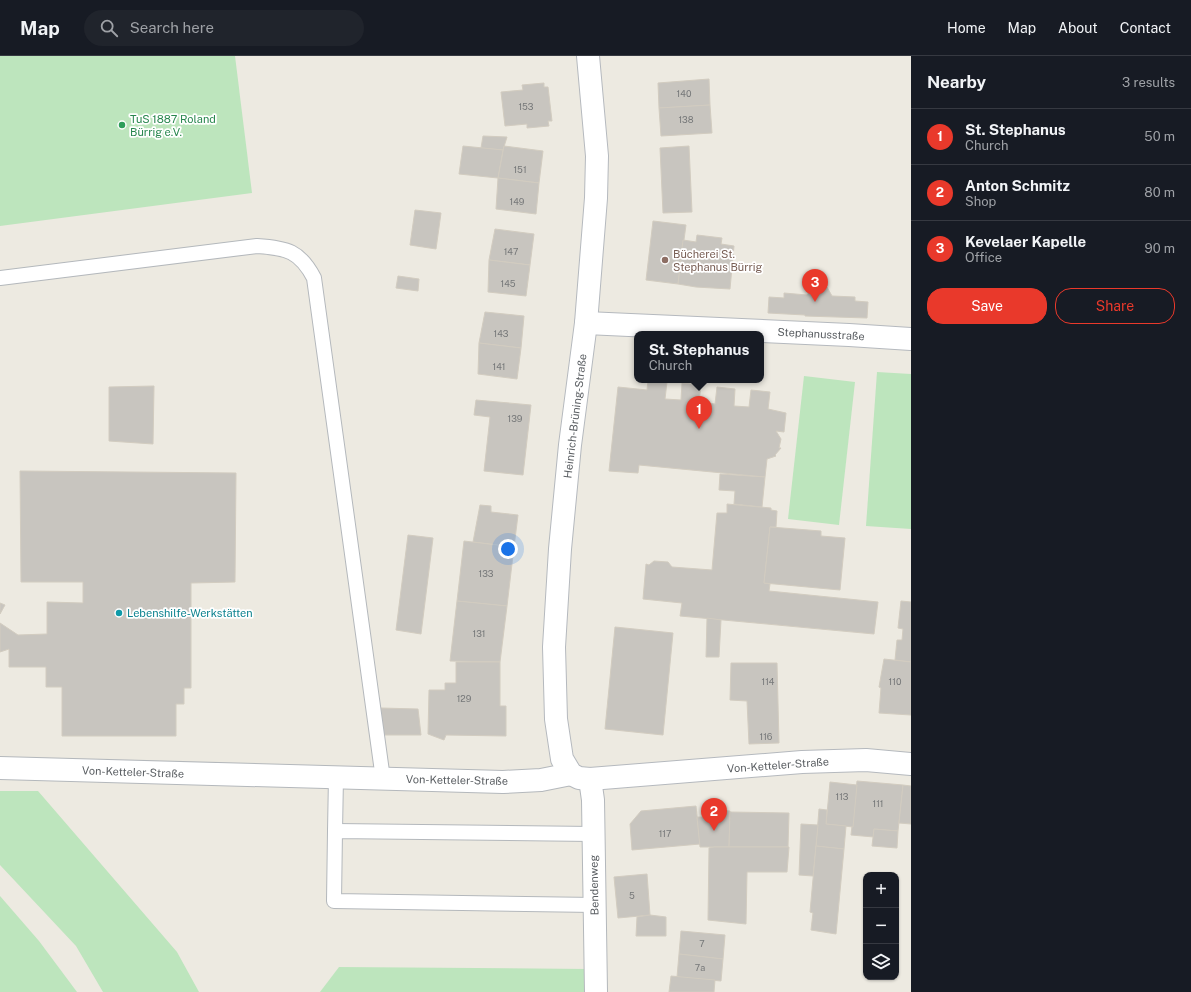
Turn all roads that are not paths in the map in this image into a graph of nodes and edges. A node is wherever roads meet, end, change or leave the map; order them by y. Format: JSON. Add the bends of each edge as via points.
{"nodes":[{"id":1,"x":588,"y":56,"type":"edge"},
{"id":2,"x":0,"y":278,"type":"edge"},
{"id":3,"x":586,"y":323,"type":"junction"},
{"id":4,"x":761,"y":331,"type":"edge"},
{"id":5,"x":764,"y":331,"type":"edge"},
{"id":6,"x":911,"y":340,"type":"edge"},
{"id":7,"x":911,"y":764,"type":"edge"},
{"id":8,"x":0,"y":768,"type":"edge"},
{"id":9,"x":580,"y":776,"type":"junction"},
{"id":10,"x":336,"y":777,"type":"junction"},
{"id":11,"x":383,"y":779,"type":"junction"},
{"id":12,"x":335,"y":831,"type":"junction"},
{"id":13,"x":593,"y":834,"type":"junction"},
{"id":14,"x":594,"y":905,"type":"junction"},
{"id":15,"x":596,"y":992,"type":"edge"}],
"edges":[{"from":1,"to":3,"type":"street","name":"Heinrich-Brüning-Straße","via":[[597,156]]},
{"from":2,"to":11,"type":"lane","via":[[257,246],[277,247],[293,253],[306,263],[314,278]]},
{"from":3,"to":4,"type":"street","name":"Stephanusstraße"},
{"from":3,"to":9,"type":"street","name":"Heinrich-Brüning-Straße","via":[[570,445],[554,647],[557,724],[562,759]]},
{"from":5,"to":6,"type":"street","name":"Stephanusstraße"},
{"from":7,"to":9,"type":"street","name":"Von-Ketteler-Straße","via":[[866,760],[802,762]]},
{"from":8,"to":10,"type":"street","name":"Von-Ketteler-Straße"},
{"from":9,"to":11,"type":"street","name":"Von-Ketteler-Straße","via":[[503,782]]},
{"from":9,"to":13,"type":"street","name":"Bendenweg","via":[[593,800]]},
{"from":10,"to":11,"type":"street","name":"Von-Ketteler-Straße"},
{"from":10,"to":12,"type":"lane"},
{"from":12,"to":13,"type":"lane"},
{"from":12,"to":14,"type":"lane","via":[[334,901]]},
{"from":13,"to":14,"type":"street","name":"Bendenweg"},
{"from":14,"to":15,"type":"street","name":"Bendenweg"}]}
